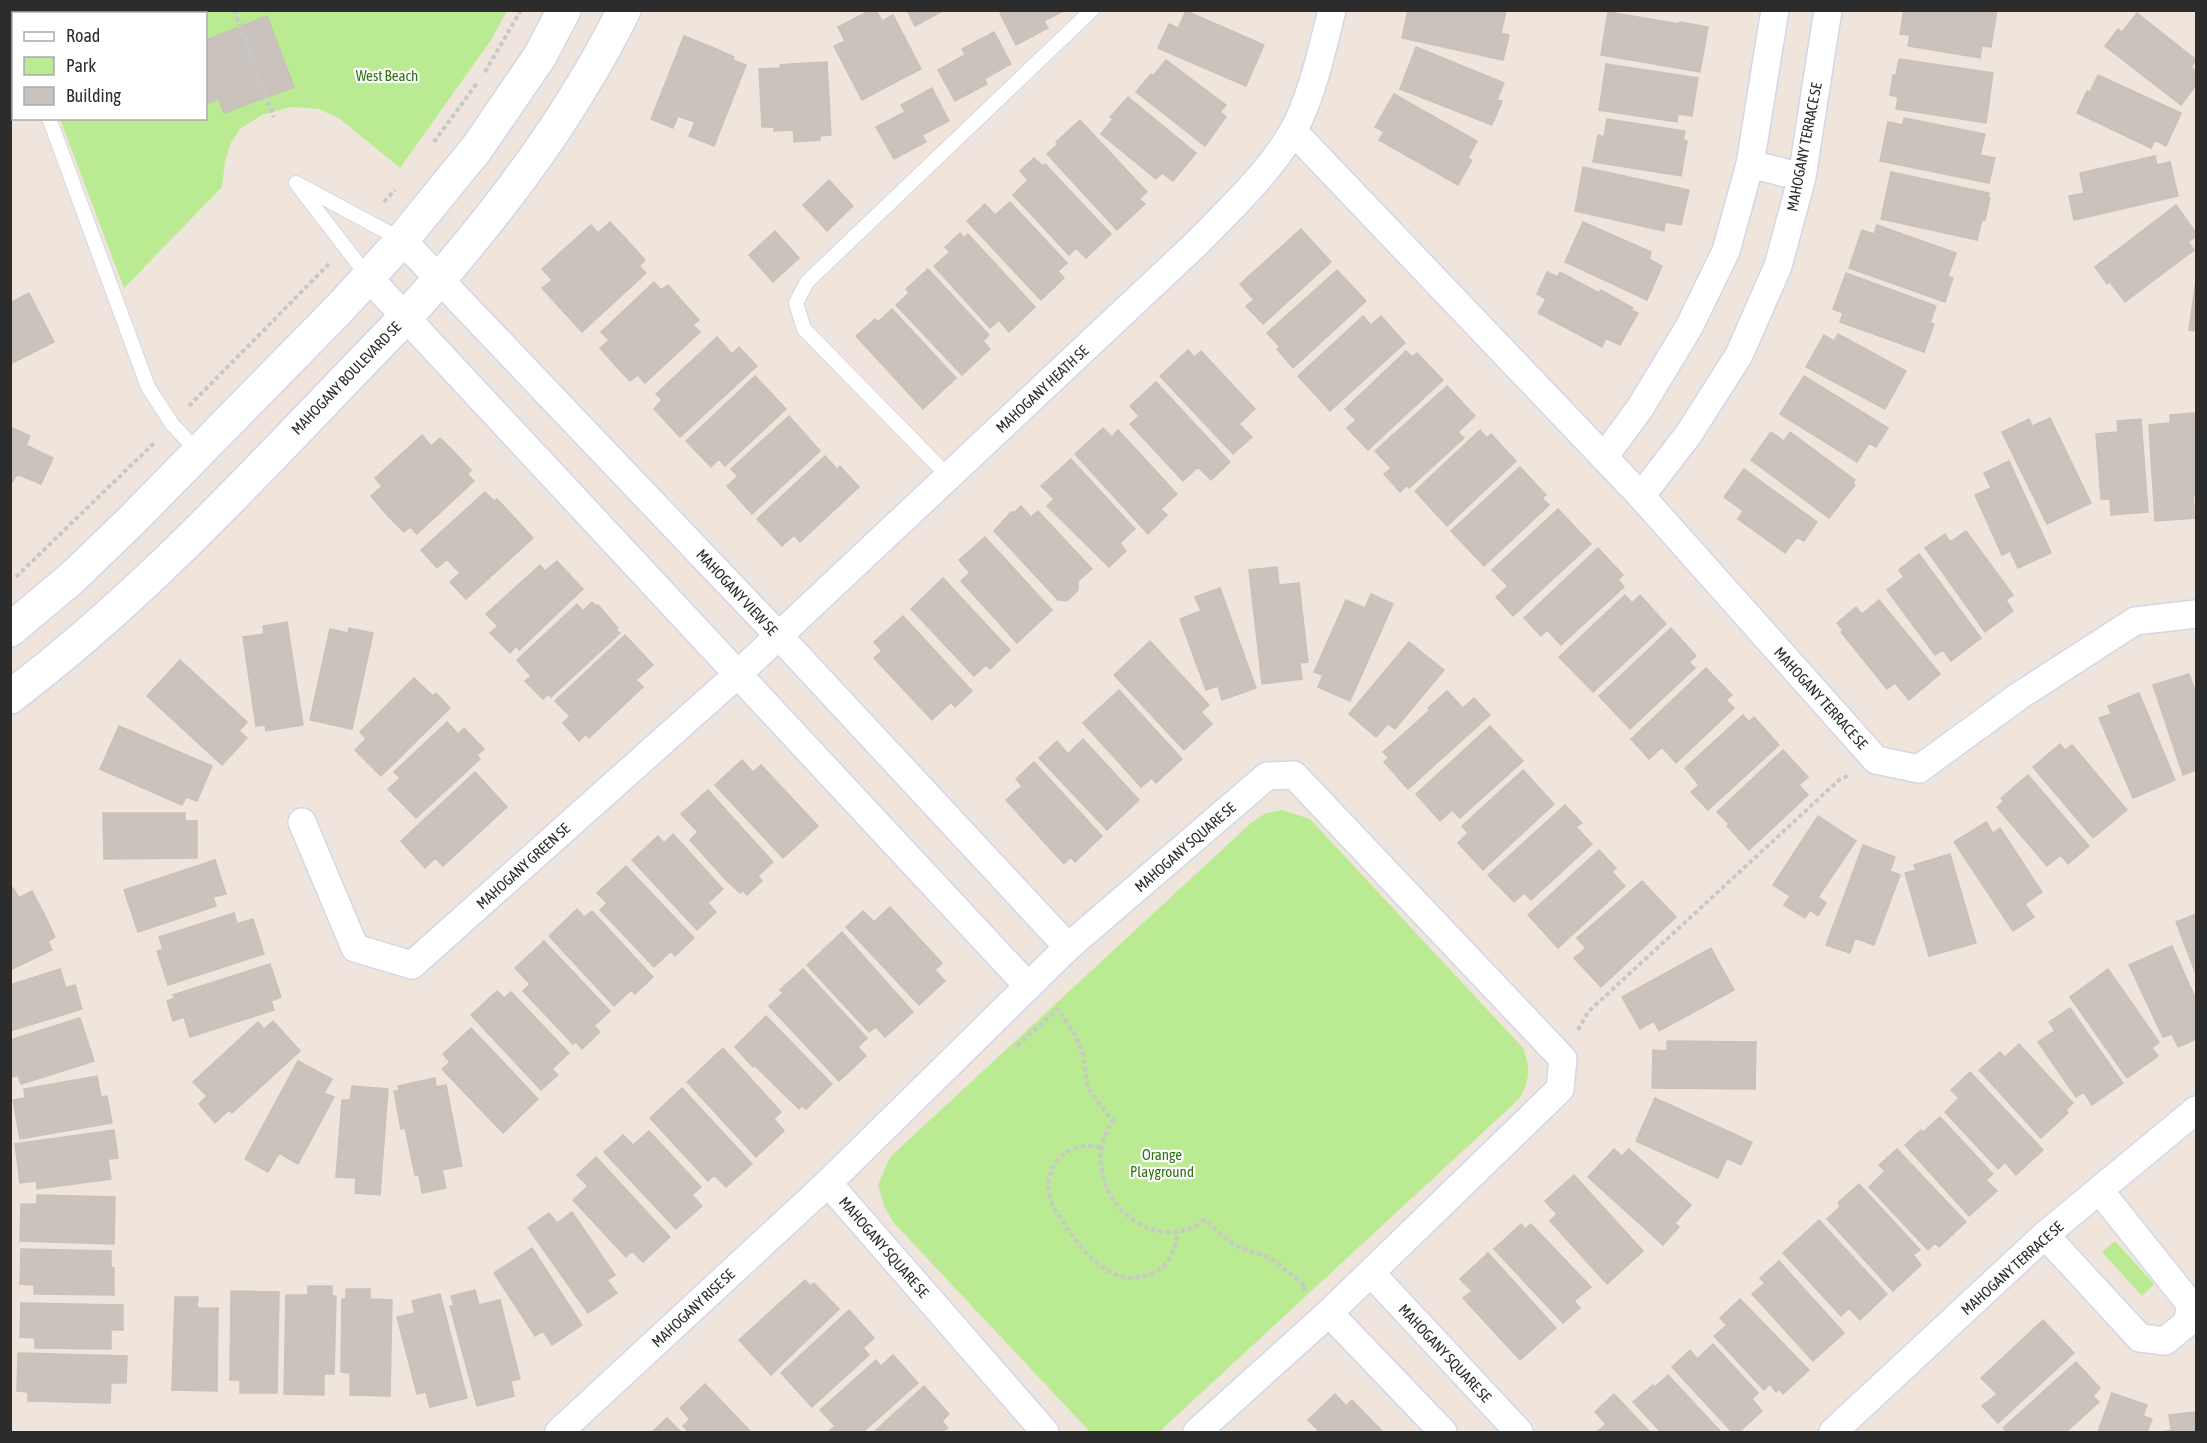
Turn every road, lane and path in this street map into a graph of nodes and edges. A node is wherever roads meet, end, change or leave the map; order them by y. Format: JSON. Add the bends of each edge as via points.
{"nodes":[{"id":1,"x":234,"y":10,"type":"edge"},
{"id":2,"x":521,"y":10,"type":"edge"},
{"id":3,"x":564,"y":10,"type":"edge"},
{"id":4,"x":624,"y":10,"type":"edge"},
{"id":5,"x":1092,"y":10,"type":"edge"},
{"id":6,"x":1328,"y":10,"type":"edge"},
{"id":7,"x":1774,"y":10,"type":"edge"},
{"id":8,"x":1828,"y":10,"type":"edge"},
{"id":9,"x":1332,"y":11,"type":"edge"},
{"id":10,"x":484,"y":72,"type":"dead end"},
{"id":11,"x":478,"y":82,"type":"dead end"},
{"id":12,"x":274,"y":117,"type":"dead end"},
{"id":13,"x":50,"y":120,"type":"edge"},
{"id":14,"x":1293,"y":131,"type":"junction"},
{"id":15,"x":429,"y":148,"type":"dead end"},
{"id":16,"x":1750,"y":164,"type":"junction"},
{"id":17,"x":1802,"y":177,"type":"junction"},
{"id":18,"x":402,"y":182,"type":"dead end"},
{"id":19,"x":368,"y":222,"type":"junction"},
{"id":20,"x":402,"y":240,"type":"junction"},
{"id":21,"x":345,"y":247,"type":"junction"},
{"id":22,"x":369,"y":278,"type":"junction"},
{"id":23,"x":441,"y":279,"type":"junction"},
{"id":24,"x":405,"y":318,"type":"junction"},
{"id":25,"x":172,"y":424,"type":"junction"},
{"id":26,"x":198,"y":452,"type":"junction"},
{"id":27,"x":1605,"y":457,"type":"junction"},
{"id":28,"x":948,"y":476,"type":"junction"},
{"id":29,"x":1641,"y":496,"type":"junction"},
{"id":30,"x":10,"y":582,"type":"edge"},
{"id":31,"x":2196,"y":614,"type":"edge"},
{"id":32,"x":10,"y":630,"type":"edge"},
{"id":33,"x":778,"y":635,"type":"junction"},
{"id":34,"x":738,"y":674,"type":"junction"},
{"id":35,"x":10,"y":697,"type":"edge"},
{"id":36,"x":1876,"y":760,"type":"junction"},
{"id":37,"x":302,"y":822,"type":"dead end"},
{"id":38,"x":1068,"y":947,"type":"junction"},
{"id":39,"x":1028,"y":986,"type":"junction"},
{"id":40,"x":1017,"y":1046,"type":"dead end"},
{"id":41,"x":1563,"y":1059,"type":"junction"},
{"id":42,"x":2196,"y":1110,"type":"edge"},
{"id":43,"x":1100,"y":1147,"type":"junction"},
{"id":44,"x":828,"y":1183,"type":"junction"},
{"id":45,"x":2100,"y":1191,"type":"junction"},
{"id":46,"x":1178,"y":1232,"type":"junction"},
{"id":47,"x":2045,"y":1235,"type":"junction"},
{"id":48,"x":1371,"y":1273,"type":"junction"},
{"id":49,"x":1299,"y":1295,"type":"dead end"},
{"id":50,"x":1329,"y":1313,"type":"junction"},
{"id":51,"x":559,"y":1432,"type":"edge"},
{"id":52,"x":1045,"y":1432,"type":"edge"},
{"id":53,"x":1197,"y":1432,"type":"edge"},
{"id":54,"x":1443,"y":1432,"type":"edge"},
{"id":55,"x":1519,"y":1432,"type":"edge"},
{"id":56,"x":1833,"y":1432,"type":"edge"}],
"edges":[{"from":1,"to":12,"type":"path"},
{"from":2,"to":10,"type":"path"},
{"from":3,"to":20,"type":"street","via":[[540,56],[477,148]]},
{"from":4,"to":23,"type":"street","name":"MAHOGANY BOULEVARD SE","via":[[551,135]]},
{"from":5,"to":28,"type":"lane","via":[[807,282],[796,303],[804,329]]},
{"from":6,"to":9,"type":"lane"},
{"from":7,"to":16,"type":"street"},
{"from":8,"to":17,"type":"street","name":"MAHOGANY TERRACE SE"},
{"from":9,"to":14,"type":"street","name":"MAHOGANY HEATH SE","via":[[1312,84]]},
{"from":11,"to":15,"type":"path"},
{"from":13,"to":25,"type":"lane","via":[[148,387]]},
{"from":14,"to":27,"type":"street","name":"MAHOGANY TERRACE SE"},
{"from":14,"to":28,"type":"street","name":"MAHOGANY HEATH SE","via":[[1264,173],[1196,244]]},
{"from":16,"to":17,"type":"street"},
{"from":16,"to":27,"type":"street","via":[[1726,251],[1689,327]]},
{"from":17,"to":29,"type":"street","name":"MAHOGANY TERRACE SE","via":[[1778,266],[1739,355],[1688,435]]},
{"from":18,"to":19,"type":"path"},
{"from":19,"to":20,"type":"lane"},
{"from":19,"to":21,"type":"lane","via":[[296,183]]},
{"from":20,"to":22,"type":"street"},
{"from":20,"to":23,"type":"street","name":"MAHOGANY VIEW SE"},
{"from":21,"to":22,"type":"lane"},
{"from":21,"to":25,"type":"path"},
{"from":22,"to":24,"type":"street"},
{"from":22,"to":26,"type":"street"},
{"from":23,"to":24,"type":"street","name":"MAHOGANY BOULEVARD SE"},
{"from":23,"to":33,"type":"street","name":"MAHOGANY VIEW SE"},
{"from":24,"to":34,"type":"street"},
{"from":24,"to":35,"type":"street","name":"MAHOGANY BOULEVARD SE","via":[[143,584]]},
{"from":25,"to":26,"type":"lane"},
{"from":25,"to":30,"type":"path"},
{"from":26,"to":32,"type":"street","via":[[73,577]]},
{"from":27,"to":29,"type":"street","name":"MAHOGANY TERRACE SE"},
{"from":28,"to":33,"type":"street","name":"MAHOGANY HEATH SE"},
{"from":29,"to":36,"type":"street","name":"MAHOGANY TERRACE SE"},
{"from":31,"to":36,"type":"street","name":"MAHOGANY TERRACE SE","via":[[2135,621],[2019,696],[1918,769]]},
{"from":33,"to":34,"type":"street","name":"MAHOGANY GREEN SE"},
{"from":33,"to":38,"type":"street","name":"MAHOGANY VIEW SE"},
{"from":34,"to":37,"type":"street","name":"MAHOGANY GREEN SE","via":[[412,965],[355,948]]},
{"from":34,"to":39,"type":"street"},
{"from":36,"to":41,"type":"path","via":[[1839,780],[1588,1012]]},
{"from":38,"to":39,"type":"street","name":"MAHOGANY SQUARE SE"},
{"from":38,"to":41,"type":"street","name":"MAHOGANY SQUARE SE","via":[[1267,776],[1294,775]]},
{"from":39,"to":44,"type":"street","name":"MAHOGANY SQUARE SE"},
{"from":40,"to":43,"type":"path","via":[[1058,1009],[1077,1038],[1091,1094],[1113,1121]]},
{"from":41,"to":48,"type":"street","via":[[1560,1089]]},
{"from":42,"to":45,"type":"street","name":"MAHOGANY TERRACE SE"},
{"from":43,"to":46,"type":"path","via":[[1103,1182],[1112,1198],[1135,1221],[1162,1232]]},
{"from":43,"to":46,"type":"path","via":[[1073,1148],[1054,1164],[1049,1175],[1050,1199],[1055,1209],[1090,1256],[1116,1276],[1145,1277],[1169,1260]]},
{"from":44,"to":51,"type":"street","name":"MAHOGANY RISE SE"},
{"from":44,"to":52,"type":"street","name":"MAHOGANY SQUARE SE"},
{"from":45,"to":47,"type":"street","name":"MAHOGANY TERRACE SE"},
{"from":45,"to":47,"type":"street","via":[[2191,1305],[2187,1323],[2165,1341],[2140,1338]]},
{"from":46,"to":49,"type":"path","via":[[1205,1221],[1234,1245],[1279,1264],[1306,1287]]},
{"from":47,"to":56,"type":"street","name":"MAHOGANY TERRACE SE"},
{"from":48,"to":50,"type":"street"},
{"from":48,"to":55,"type":"street","name":"MAHOGANY SQUARE SE"},
{"from":50,"to":53,"type":"street"},
{"from":50,"to":54,"type":"street"}]}
